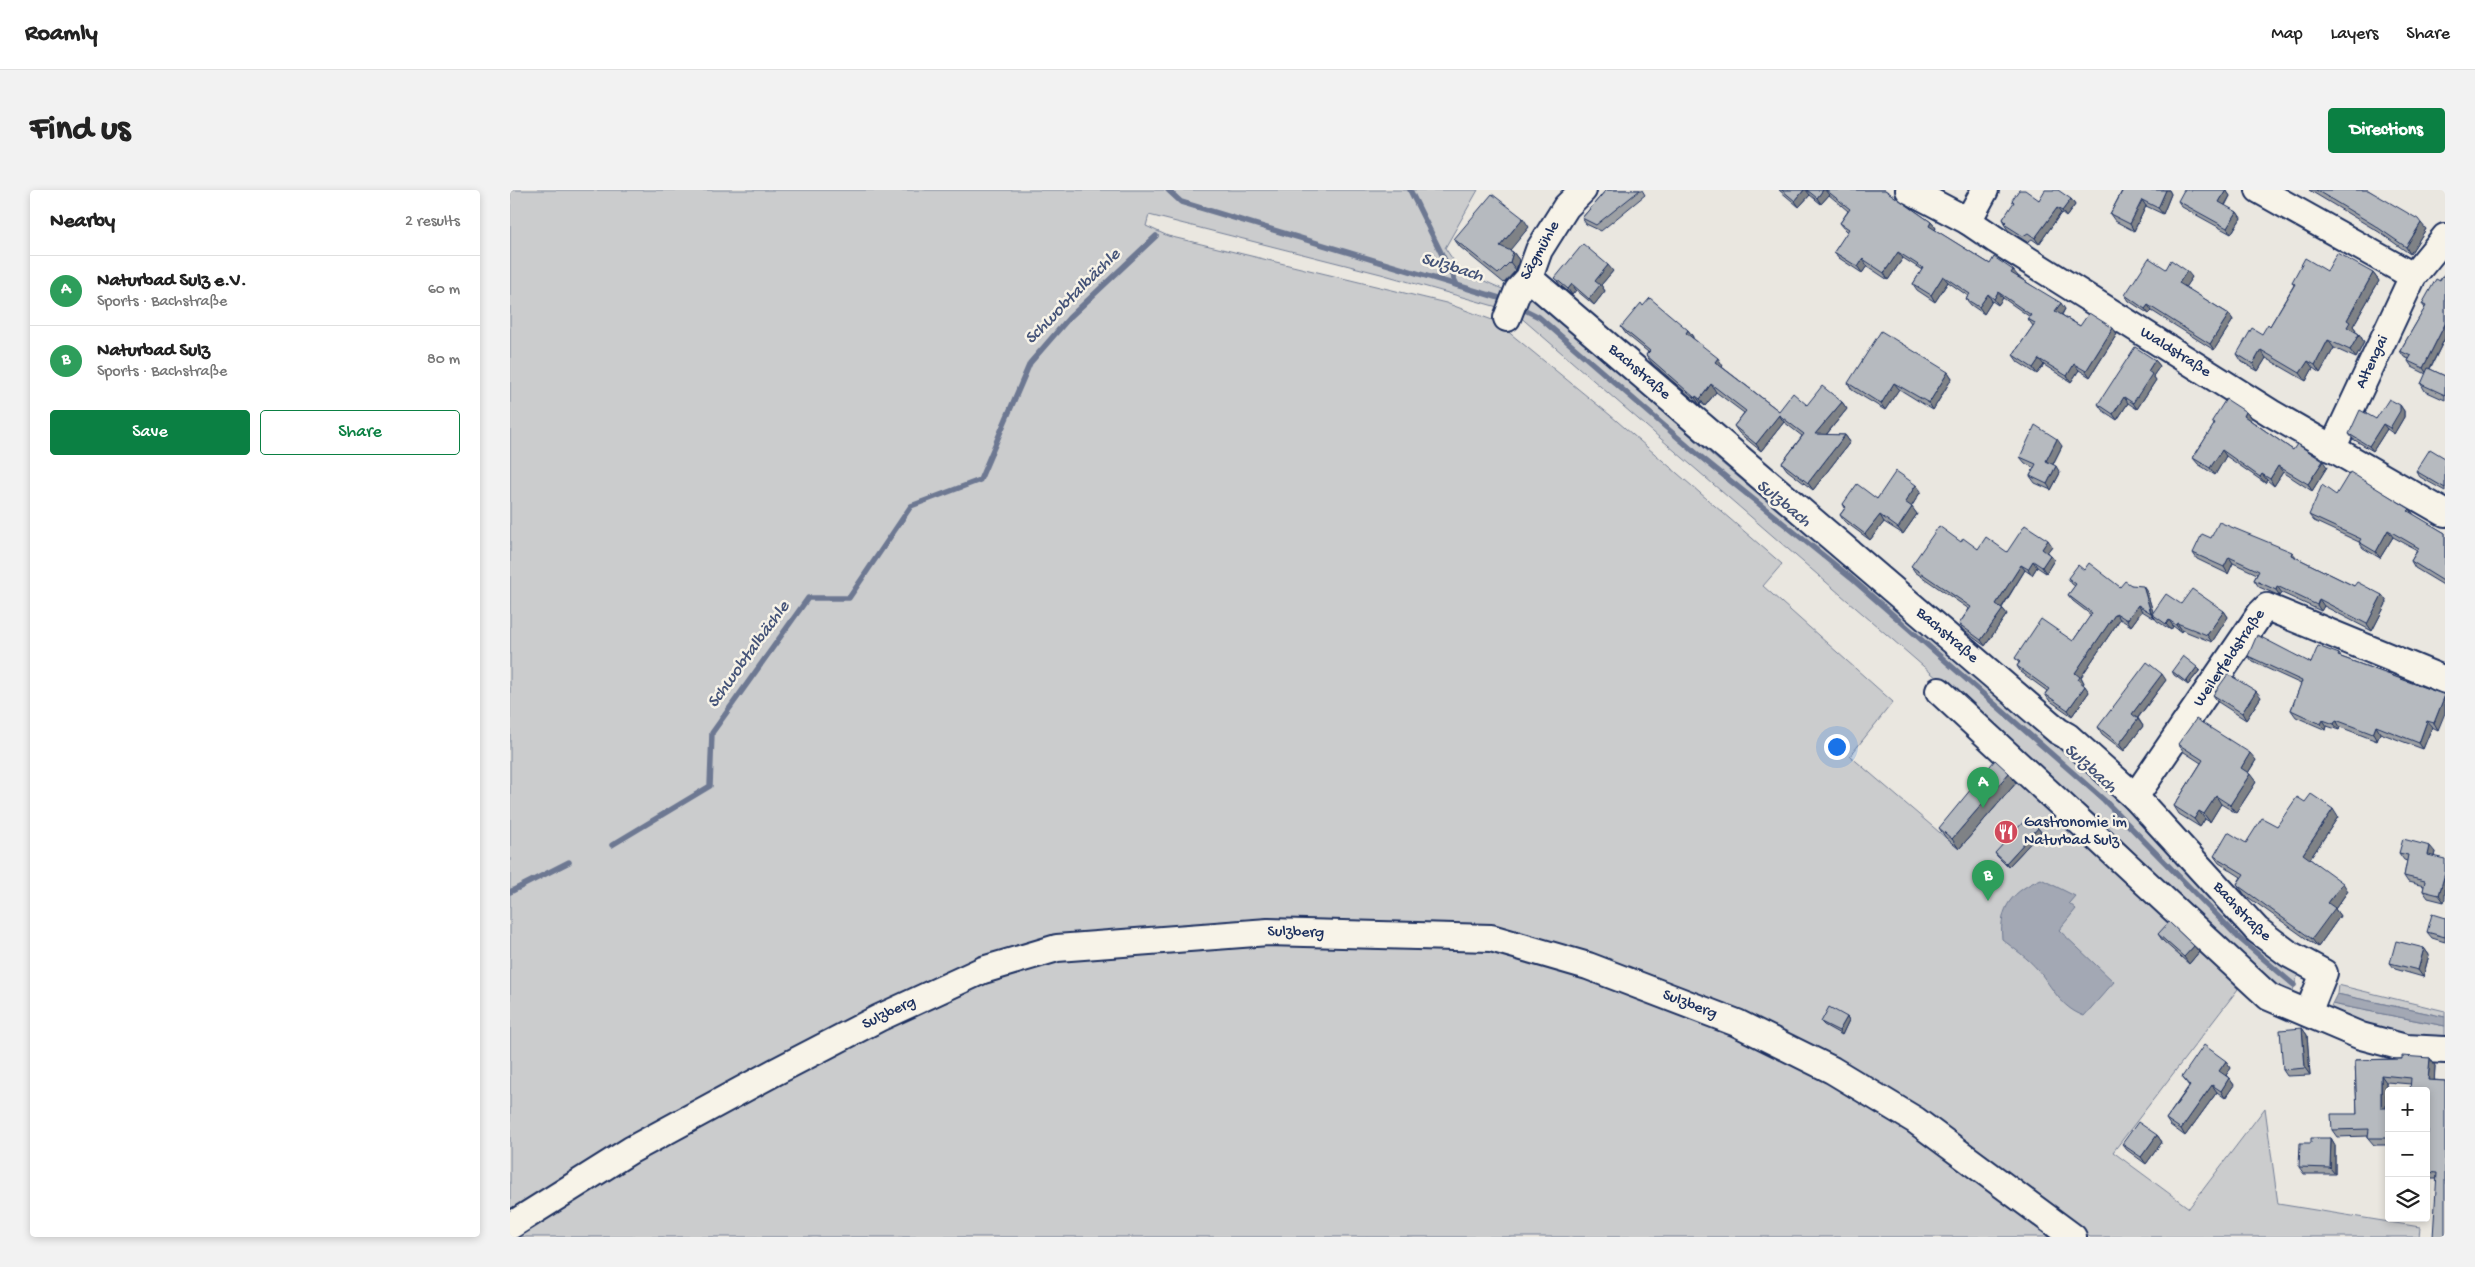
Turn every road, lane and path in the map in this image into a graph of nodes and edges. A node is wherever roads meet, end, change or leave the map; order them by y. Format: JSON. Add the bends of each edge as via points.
{"nodes":[{"id":1,"x":1583,"y":190,"type":"edge"},
{"id":2,"x":1909,"y":190,"type":"edge"},
{"id":3,"x":1985,"y":190,"type":"edge"},
{"id":4,"x":2259,"y":190,"type":"edge"},
{"id":5,"x":1968,"y":221,"type":"junction"},
{"id":6,"x":2445,"y":238,"type":"edge"},
{"id":7,"x":2413,"y":276,"type":"junction"},
{"id":8,"x":1516,"y":298,"type":"joint"},
{"id":9,"x":2332,"y":448,"type":"junction"},
{"id":10,"x":2445,"y":513,"type":"edge"},
{"id":11,"x":2445,"y":680,"type":"edge"},
{"id":12,"x":1939,"y":690,"type":"dead end"},
{"id":13,"x":2135,"y":797,"type":"junction"},
{"id":14,"x":2308,"y":1013,"type":"junction"},
{"id":15,"x":2445,"y":1050,"type":"edge"},
{"id":16,"x":510,"y":1226,"type":"edge"},
{"id":17,"x":2073,"y":1237,"type":"edge"}],
"edges":[{"from":1,"to":8,"type":"street","name":"Sägmühle","via":[[1566,207]]},
{"from":2,"to":5,"type":"street","name":"Waldstraße"},
{"from":3,"to":5,"type":"street"},
{"from":4,"to":7,"type":"street"},
{"from":5,"to":9,"type":"street","name":"Waldstraße"},
{"from":6,"to":7,"type":"street","name":"Altengai"},
{"from":7,"to":9,"type":"street","name":"Altengai"},
{"from":8,"to":13,"type":"street","name":"Bachstraße","via":[[2067,736]]},
{"from":9,"to":10,"type":"street","name":"Waldstraße"},
{"from":11,"to":13,"type":"street","name":"Weilerfeldstraße","via":[[2267,608]]},
{"from":12,"to":14,"type":"street","via":[[2269,997]]},
{"from":13,"to":14,"type":"street","name":"Bachstraße","via":[[2257,930],[2289,954],[2324,973]]},
{"from":14,"to":15,"type":"street","via":[[2361,1036],[2406,1048]]},
{"from":16,"to":17,"type":"street","name":"Sulzberg","via":[[631,1150],[775,1072],[879,1018],[983,970],[1057,948],[1268,932],[1491,938],[1588,966],[1737,1023],[1832,1070],[1915,1120]]}]}
